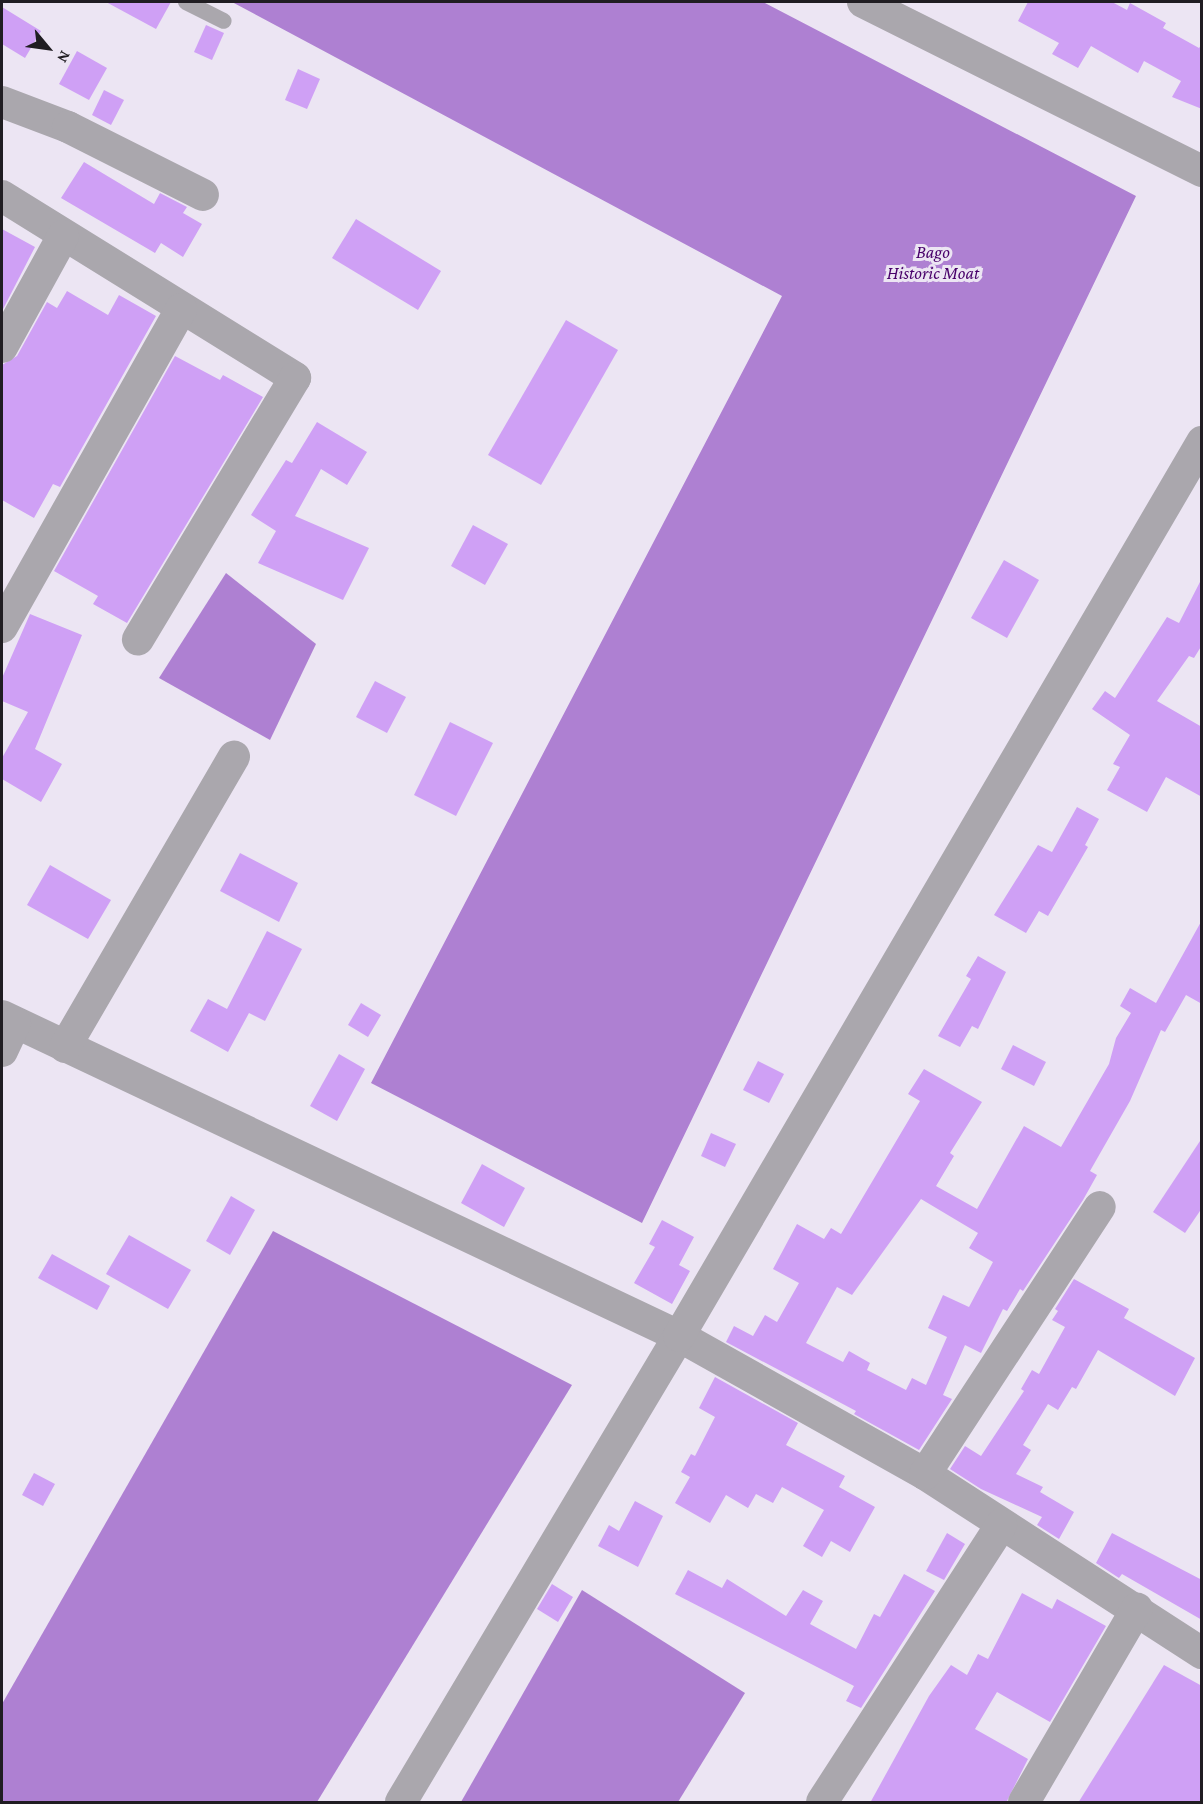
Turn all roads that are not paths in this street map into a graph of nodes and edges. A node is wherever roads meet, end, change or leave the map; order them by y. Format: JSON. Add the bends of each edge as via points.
{"nodes":[{"id":1,"x":186,"y":2,"type":"edge"},
{"id":2,"x":863,"y":2,"type":"edge"},
{"id":3,"x":224,"y":21,"type":"dead end"},
{"id":4,"x":2,"y":102,"type":"edge"},
{"id":5,"x":1202,"y":171,"type":"edge"},
{"id":6,"x":203,"y":195,"type":"dead end"},
{"id":7,"x":2,"y":196,"type":"edge"},
{"id":8,"x":63,"y":236,"type":"junction"},
{"id":9,"x":181,"y":309,"type":"junction"},
{"id":10,"x":2,"y":347,"type":"edge"},
{"id":11,"x":1202,"y":442,"type":"edge"},
{"id":12,"x":2,"y":627,"type":"edge"},
{"id":13,"x":138,"y":639,"type":"dead end"},
{"id":14,"x":234,"y":757,"type":"dead end"},
{"id":15,"x":8,"y":1019,"type":"edge"},
{"id":16,"x":65,"y":1047,"type":"junction"},
{"id":17,"x":2,"y":1051,"type":"edge"},
{"id":18,"x":1100,"y":1207,"type":"dead end"},
{"id":19,"x":679,"y":1336,"type":"junction"},
{"id":20,"x":925,"y":1474,"type":"junction"},
{"id":21,"x":1001,"y":1525,"type":"junction"},
{"id":22,"x":1137,"y":1609,"type":"junction"},
{"id":23,"x":1202,"y":1653,"type":"edge"},
{"id":24,"x":401,"y":1803,"type":"edge"},
{"id":25,"x":822,"y":1803,"type":"edge"},
{"id":26,"x":1024,"y":1803,"type":"edge"}],
"edges":[{"from":1,"to":3,"type":"lane"},
{"from":2,"to":5,"type":"street"},
{"from":4,"to":6,"type":"street","via":[[68,128]]},
{"from":7,"to":8,"type":"street"},
{"from":8,"to":9,"type":"street"},
{"from":8,"to":10,"type":"street"},
{"from":9,"to":12,"type":"street"},
{"from":9,"to":13,"type":"street","via":[[295,378]]},
{"from":11,"to":19,"type":"street"},
{"from":14,"to":16,"type":"street"},
{"from":15,"to":16,"type":"street"},
{"from":15,"to":17,"type":"street"},
{"from":16,"to":19,"type":"street"},
{"from":18,"to":20,"type":"street"},
{"from":19,"to":20,"type":"street"},
{"from":19,"to":24,"type":"street"},
{"from":20,"to":21,"type":"street"},
{"from":21,"to":22,"type":"street"},
{"from":21,"to":25,"type":"street"},
{"from":22,"to":23,"type":"street"},
{"from":22,"to":26,"type":"street"}]}
